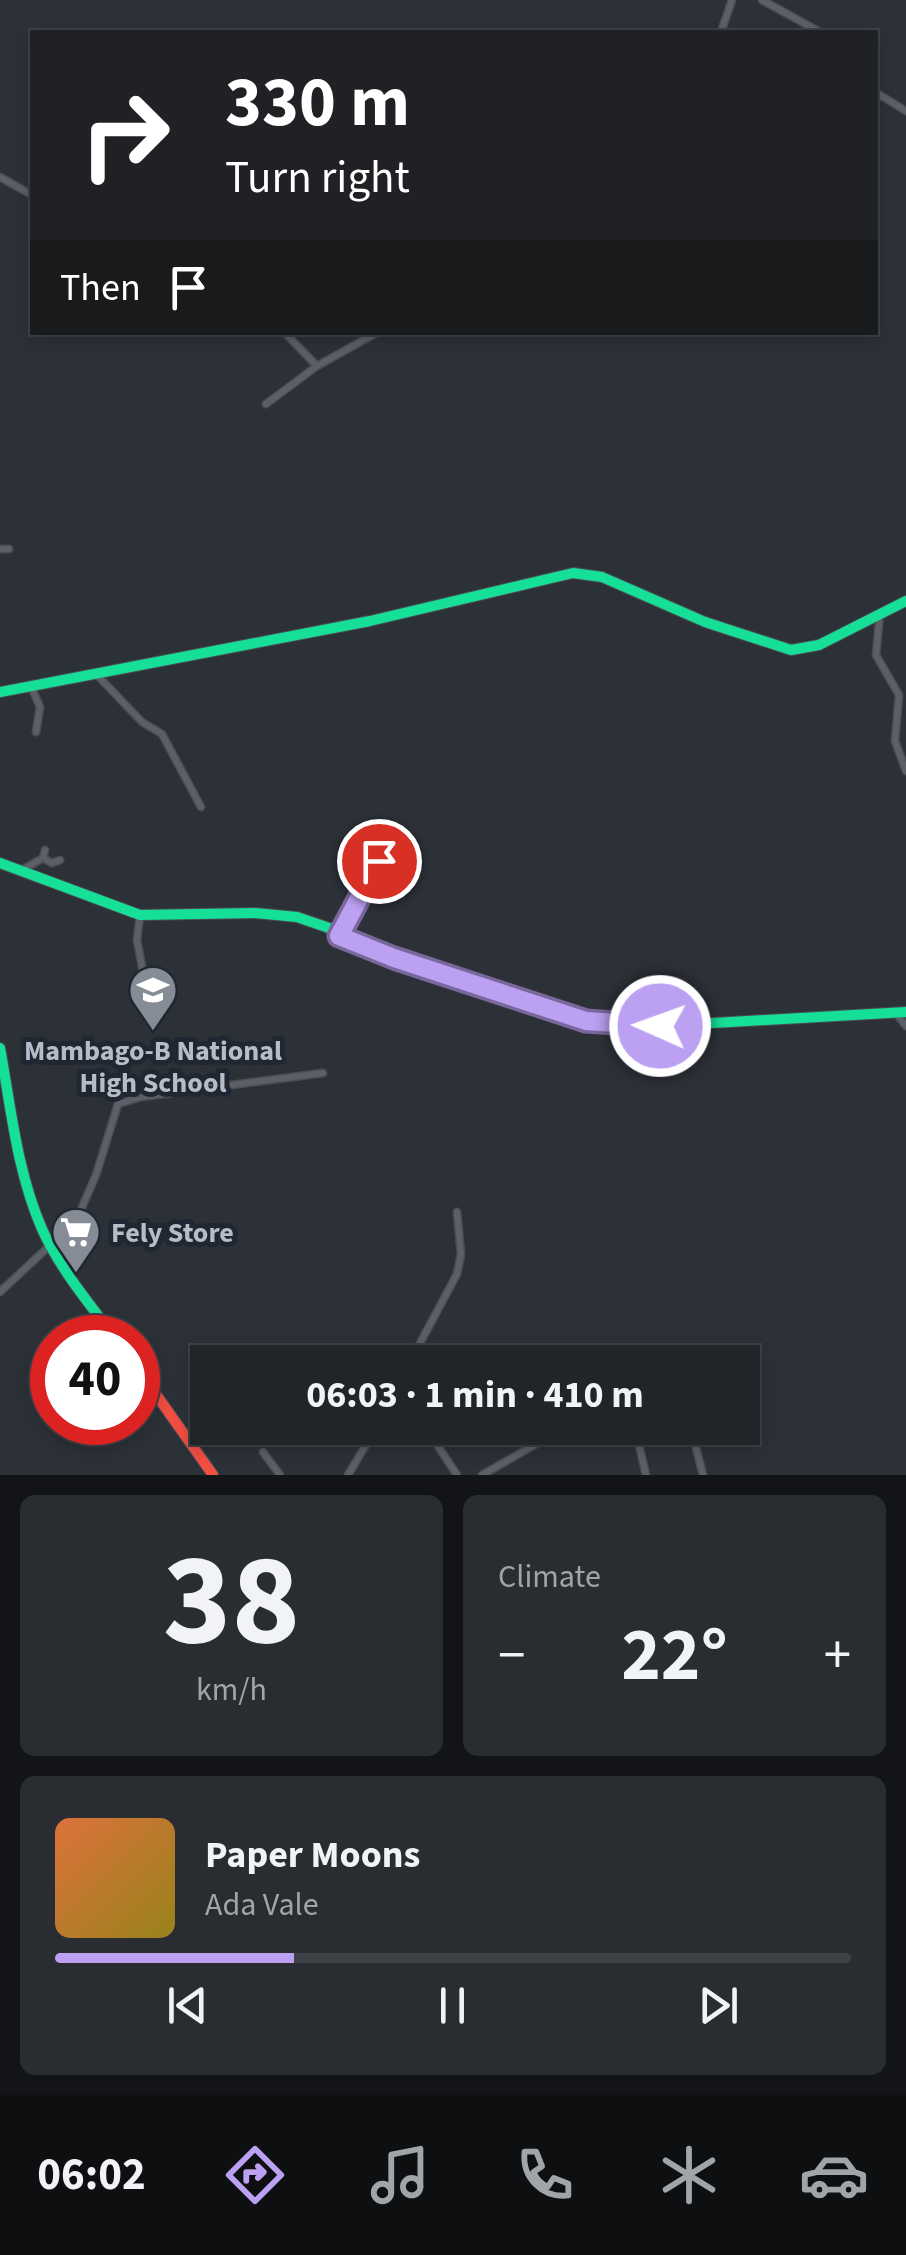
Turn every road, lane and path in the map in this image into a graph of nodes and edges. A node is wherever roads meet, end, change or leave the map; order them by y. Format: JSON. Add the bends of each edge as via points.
{"nodes":[{"id":1,"x":732,"y":0,"type":"edge"},
{"id":2,"x":762,"y":0,"type":"edge"},
{"id":3,"x":722,"y":30,"type":"edge"},
{"id":4,"x":816,"y":30,"type":"edge"},
{"id":5,"x":878,"y":94,"type":"edge"},
{"id":6,"x":906,"y":111,"type":"edge"},
{"id":7,"x":0,"y":177,"type":"edge"},
{"id":8,"x":30,"y":194,"type":"edge"},
{"id":9,"x":287,"y":335,"type":"edge"},
{"id":10,"x":373,"y":335,"type":"edge"},
{"id":11,"x":317,"y":366,"type":"junction"},
{"id":12,"x":266,"y":404,"type":"dead end"},
{"id":13,"x":906,"y":602,"type":"edge"},
{"id":14,"x":880,"y":613,"type":"junction"},
{"id":15,"x":94,"y":673,"type":"junction"},
{"id":16,"x":31,"y":686,"type":"junction"},
{"id":17,"x":0,"y":692,"type":"edge"},
{"id":18,"x":36,"y":732,"type":"dead end"},
{"id":19,"x":906,"y":771,"type":"edge"},
{"id":20,"x":202,"y":802,"type":"dead end"},
{"id":21,"x":60,"y":860,"type":"dead end"},
{"id":22,"x":379,"y":861,"type":"dead end"},
{"id":23,"x":0,"y":862,"type":"edge"},
{"id":24,"x":22,"y":870,"type":"junction"},
{"id":25,"x":140,"y":914,"type":"junction"},
{"id":26,"x":339,"y":936,"type":"junction"},
{"id":27,"x":144,"y":977,"type":"dead end"},
{"id":28,"x":900,"y":1012,"type":"edge"},
{"id":29,"x":906,"y":1026,"type":"edge"},
{"id":30,"x":0,"y":1048,"type":"edge"},
{"id":31,"x":323,"y":1073,"type":"dead end"},
{"id":32,"x":458,"y":1212,"type":"dead end"},
{"id":33,"x":50,"y":1242,"type":"junction"},
{"id":34,"x":0,"y":1292,"type":"edge"},
{"id":35,"x":99,"y":1315,"type":"edge"},
{"id":36,"x":419,"y":1345,"type":"edge"},
{"id":37,"x":160,"y":1400,"type":"edge"},
{"id":38,"x":366,"y":1445,"type":"edge"},
{"id":39,"x":437,"y":1445,"type":"edge"},
{"id":40,"x":534,"y":1445,"type":"edge"},
{"id":41,"x":639,"y":1445,"type":"edge"},
{"id":42,"x":695,"y":1445,"type":"edge"},
{"id":43,"x":263,"y":1452,"type":"dead end"},
{"id":44,"x":213,"y":1475,"type":"edge"},
{"id":45,"x":280,"y":1475,"type":"edge"},
{"id":46,"x":348,"y":1475,"type":"edge"},
{"id":47,"x":457,"y":1475,"type":"edge"},
{"id":48,"x":482,"y":1475,"type":"edge"},
{"id":49,"x":646,"y":1475,"type":"edge"},
{"id":50,"x":703,"y":1475,"type":"edge"}],
"edges":[{"from":1,"to":3,"type":"street"},
{"from":2,"to":4,"type":"street"},
{"from":5,"to":6,"type":"street"},
{"from":7,"to":8,"type":"street"},
{"from":9,"to":11,"type":"street"},
{"from":10,"to":11,"type":"street"},
{"from":11,"to":12,"type":"street"},
{"from":13,"to":14,"type":"street"},
{"from":14,"to":15,"type":"street","via":[[819,645],[791,650],[574,572],[370,621]]},
{"from":14,"to":19,"type":"street","via":[[876,655],[898,695],[894,741]]},
{"from":15,"to":16,"type":"street"},
{"from":15,"to":20,"type":"street","via":[[162,734]]},
{"from":16,"to":17,"type":"street"},
{"from":16,"to":18,"type":"street","via":[[40,707]]},
{"from":21,"to":24,"type":"street","via":[[44,854]]},
{"from":22,"to":26,"type":"street"},
{"from":23,"to":24,"type":"street"},
{"from":24,"to":25,"type":"street"},
{"from":25,"to":26,"type":"street","via":[[272,913],[317,923]]},
{"from":25,"to":27,"type":"street"},
{"from":26,"to":28,"type":"street","via":[[600,1023],[660,1026]]},
{"from":28,"to":29,"type":"street"},
{"from":30,"to":33,"type":"street","via":[[30,1188]]},
{"from":31,"to":33,"type":"street","via":[[124,1100],[114,1109],[82,1211]]},
{"from":32,"to":36,"type":"street","via":[[457,1274]]},
{"from":33,"to":34,"type":"street"},
{"from":33,"to":35,"type":"street"},
{"from":37,"to":44,"type":"street"},
{"from":38,"to":46,"type":"street"},
{"from":39,"to":47,"type":"street"},
{"from":40,"to":48,"type":"street"},
{"from":41,"to":49,"type":"street"},
{"from":42,"to":50,"type":"street"},
{"from":43,"to":45,"type":"street"}]}
